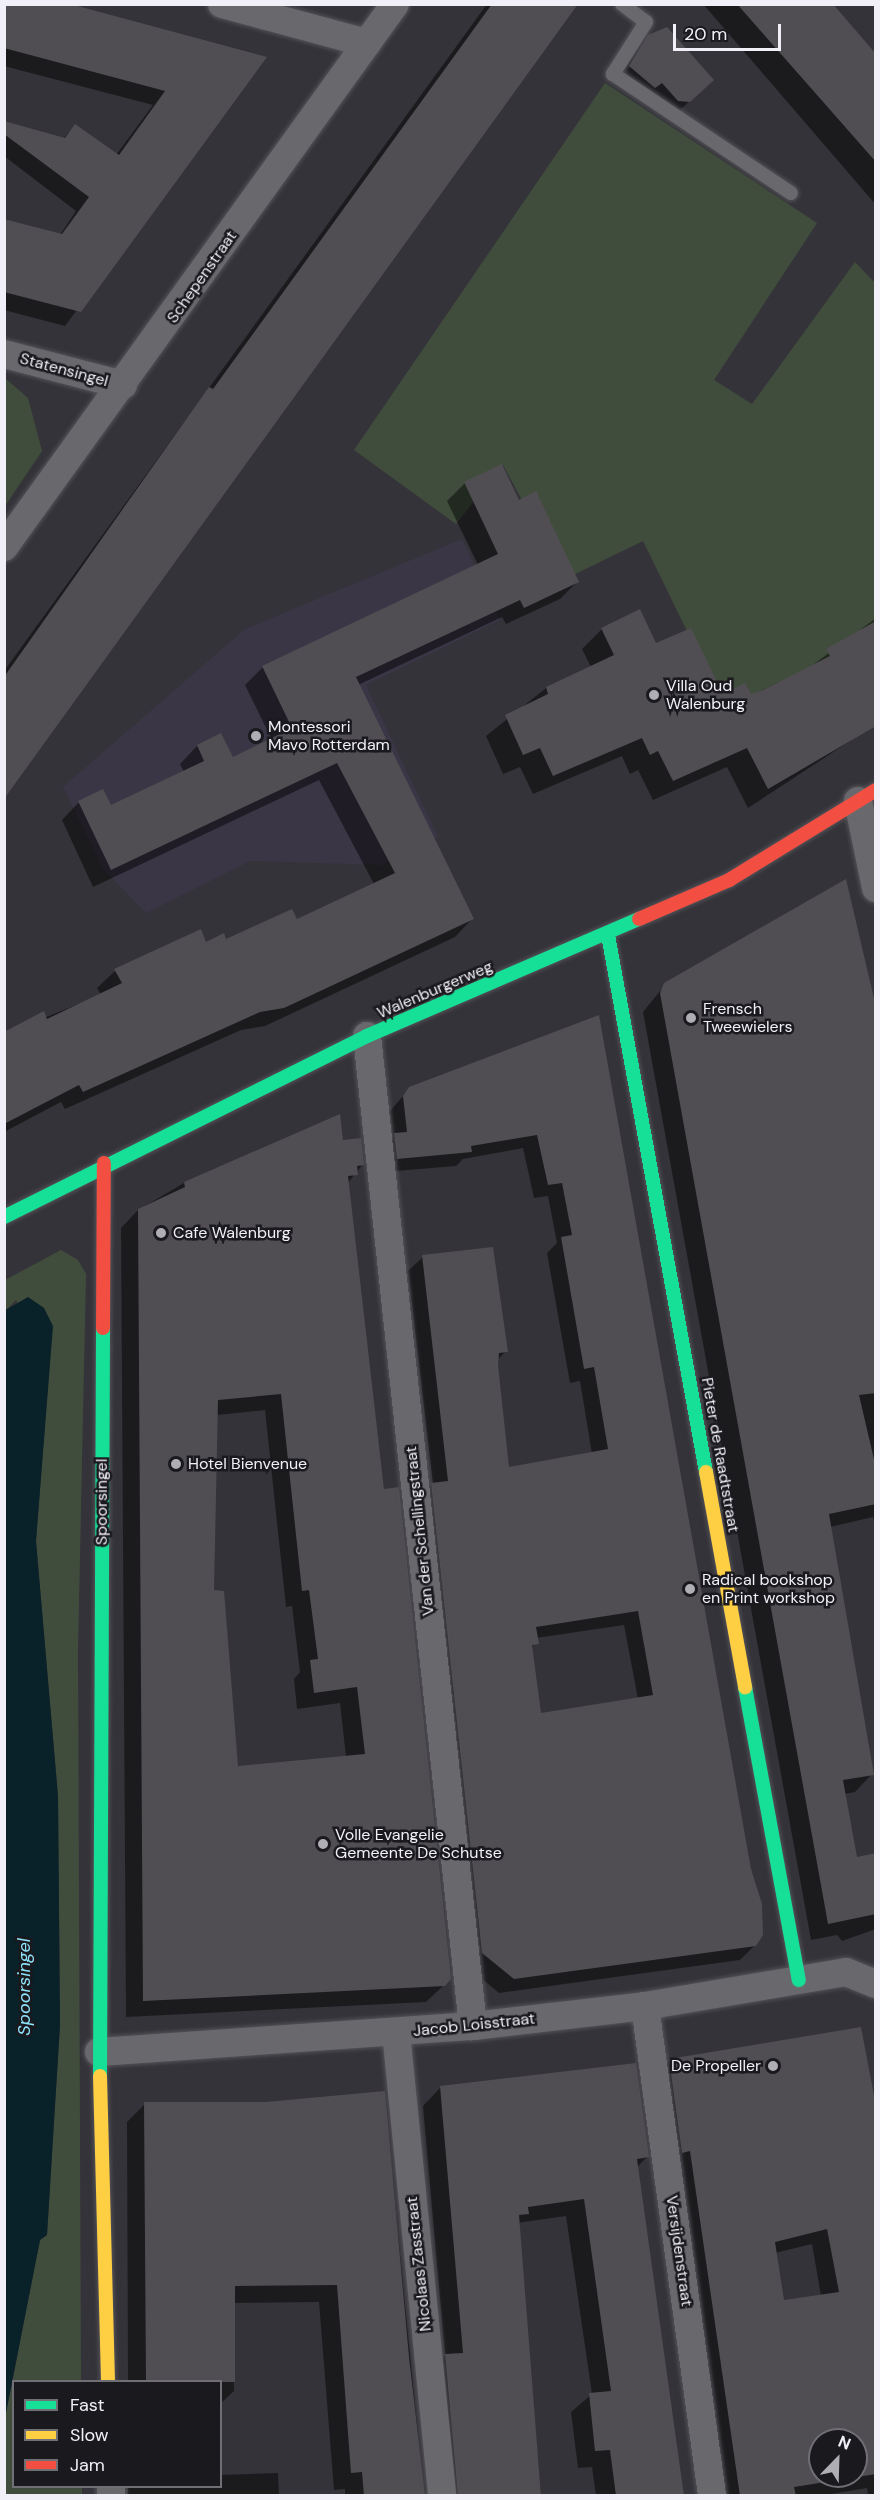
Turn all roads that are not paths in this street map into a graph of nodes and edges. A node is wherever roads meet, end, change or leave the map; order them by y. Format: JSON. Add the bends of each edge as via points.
{"nodes":[{"id":1,"x":222,"y":4,"type":"edge"},
{"id":2,"x":395,"y":4,"type":"edge"},
{"id":3,"x":622,"y":4,"type":"edge"},
{"id":4,"x":367,"y":43,"type":"junction"},
{"id":5,"x":790,"y":193,"type":"dead end"},
{"id":6,"x":4,"y":354,"type":"edge"},
{"id":7,"x":123,"y":385,"type":"junction"},
{"id":8,"x":4,"y":547,"type":"edge"},
{"id":9,"x":867,"y":795,"type":"edge"},
{"id":10,"x":876,"y":888,"type":"edge"},
{"id":11,"x":608,"y":935,"type":"junction"},
{"id":12,"x":367,"y":1036,"type":"junction"},
{"id":13,"x":104,"y":1163,"type":"junction"},
{"id":14,"x":4,"y":1217,"type":"edge"},
{"id":15,"x":800,"y":1980,"type":"junction"},
{"id":16,"x":876,"y":1984,"type":"edge"},
{"id":17,"x":645,"y":2006,"type":"junction"},
{"id":18,"x":472,"y":2026,"type":"junction"},
{"id":19,"x":396,"y":2032,"type":"junction"},
{"id":20,"x":99,"y":2052,"type":"junction"},
{"id":21,"x":108,"y":2380,"type":"edge"},
{"id":22,"x":442,"y":2496,"type":"edge"},
{"id":23,"x":712,"y":2496,"type":"edge"}],
"edges":[{"from":1,"to":4,"type":"street"},
{"from":2,"to":4,"type":"street","name":"Schepenstraat"},
{"from":3,"to":5,"type":"lane","via":[[646,22],[613,74]]},
{"from":4,"to":7,"type":"street","name":"Schepenstraat"},
{"from":6,"to":7,"type":"street","name":"Statensingel"},
{"from":7,"to":8,"type":"street","name":"Schepenstraat"},
{"from":9,"to":10,"type":"street"},
{"from":9,"to":11,"type":"street","name":"Walenburgerweg","via":[[729,880]]},
{"from":11,"to":12,"type":"street","name":"Walenburgerweg"},
{"from":11,"to":15,"type":"street","name":"Pieter de Raadtstraat"},
{"from":12,"to":13,"type":"street","name":"Walenburgerweg"},
{"from":12,"to":18,"type":"street","name":"Van der Schellingstraat"},
{"from":13,"to":14,"type":"street","name":"Walenburgerweg"},
{"from":13,"to":20,"type":"street","name":"Spoorsingel"},
{"from":15,"to":16,"type":"street","name":"Jacob Loisstraat","via":[[846,1972]]},
{"from":15,"to":17,"type":"street","name":"Jacob Loisstraat"},
{"from":17,"to":18,"type":"street","name":"Jacob Loisstraat"},
{"from":17,"to":23,"type":"street","name":"Versijdenstraat"},
{"from":18,"to":19,"type":"street","name":"Jacob Loisstraat"},
{"from":19,"to":20,"type":"street","name":"Jacob Loisstraat"},
{"from":19,"to":22,"type":"street","name":"Nicolaas Zasstraat"},
{"from":20,"to":21,"type":"street","name":"Spoorsingel"}]}
